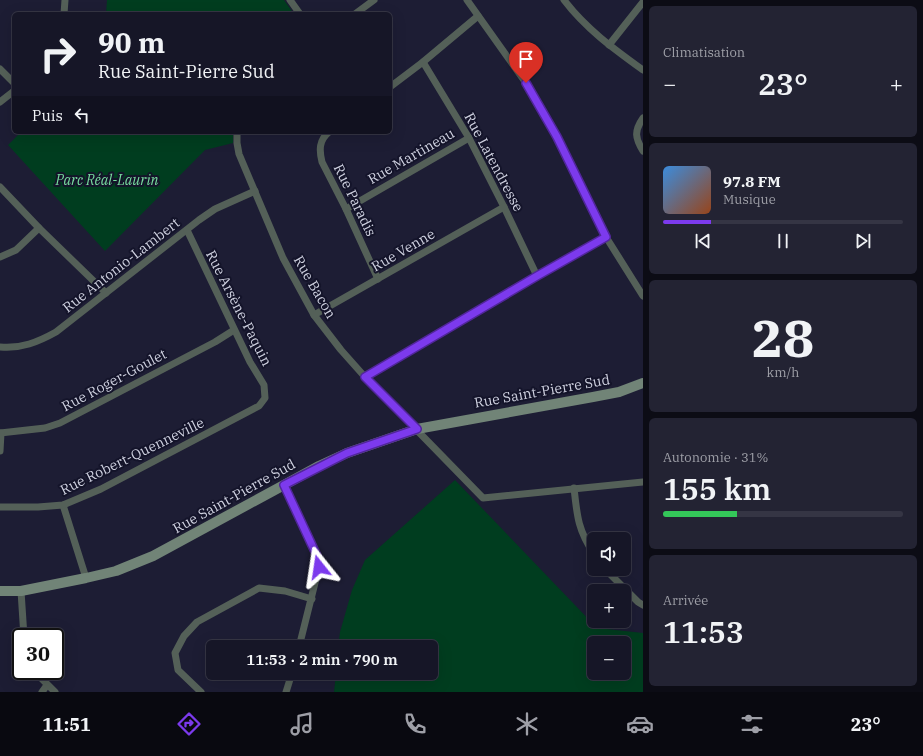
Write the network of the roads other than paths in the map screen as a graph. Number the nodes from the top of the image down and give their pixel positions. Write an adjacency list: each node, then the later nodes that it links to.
1 (65, 0): 7 (street)
2 (290, 0): 8 (street)
3 (374, 0): 9 (street)
4 (467, 0): 10 (street)
5 (564, 0): 11 (street)
6 (643, 2): 11 (street)
7 (64, 12)
8 (299, 12)
9 (358, 12)
10 (478, 16): 12 (street); 30 (street)
11 (609, 45): 14 (street)
12 (423, 62): 16 (street); 22 (street, Rue Latendresse)
13 (0, 69): 15 (street)
14 (643, 70)
15 (12, 81)
16 (392, 85)
17 (12, 93): 18 (street)
18 (0, 102)
19 (643, 118): 23 (street)
20 (237, 134): 25 (street, Rue Bacon)
21 (326, 134): 27 (street, Rue Paradis)
22 (469, 138): 26 (street, Rue Latendresse); 27 (street, Rue Martineau)
23 (643, 151)
24 (0, 187): 28 (street)
25 (255, 191): 29 (street, Rue Antonio-Lambert); 36 (street, Rue Bacon)
26 (504, 207): 32 (street, Rue Latendresse); 33 (street, Rue Venne)
27 (346, 209): 33 (street, Rue Paradis)
28 (39, 228): 31 (street); 34 (street)
29 (187, 230): 34 (street, Rue Antonio-Lambert); 37 (street, Rue Arsène-Paquin)
30 (606, 237): 32 (street); 35 (street)
31 (0, 257)
32 (537, 276): 39 (street)
33 (378, 279): 36 (street, Rue Venne)
34 (106, 293): 38 (street, Rue Antonio-Lambert)
35 (643, 296)
36 (314, 315): 39 (street, Rue Bacon)
37 (234, 330): 41 (street, Rue Arsène-Paquin); 43 (street, Rue Roger-Goulet)
38 (0, 347)
39 (365, 377): 42 (street, Rue Bacon)
40 (643, 384): 42 (street, Rue Saint-Pierre Sud)
41 (265, 398): 48 (street, Rue Robert-Quenneville)
42 (417, 429): 46 (street, Rue Saint-Pierre Sud); 47 (street, Rue Bacon)
43 (1, 433): 44 (street)
44 (0, 450)
45 (643, 482): 47 (street)
46 (284, 485): 52 (street, Rue Saint-Pierre Sud); 55 (street)
47 (574, 488): 50 (street)
48 (63, 505): 49 (street, Rue Robert-Quenneville); 52 (street)
49 (0, 507)
50 (587, 542)
51 (612, 576): 56 (street)
52 (86, 578): 53 (street, Rue Saint-Pierre Sud)
53 (21, 590): 54 (street, Rue Saint-Pierre Sud); 57 (street)
54 (0, 591)
55 (312, 599): 58 (street); 64 (street)
56 (643, 605)
57 (23, 628)
58 (301, 640)
59 (43, 680): 61 (street)
60 (290, 680): 65 (street)
61 (47, 684): 62 (street); 63 (street)
62 (42, 692)
63 (55, 692)
64 (201, 692)
65 (286, 692)

